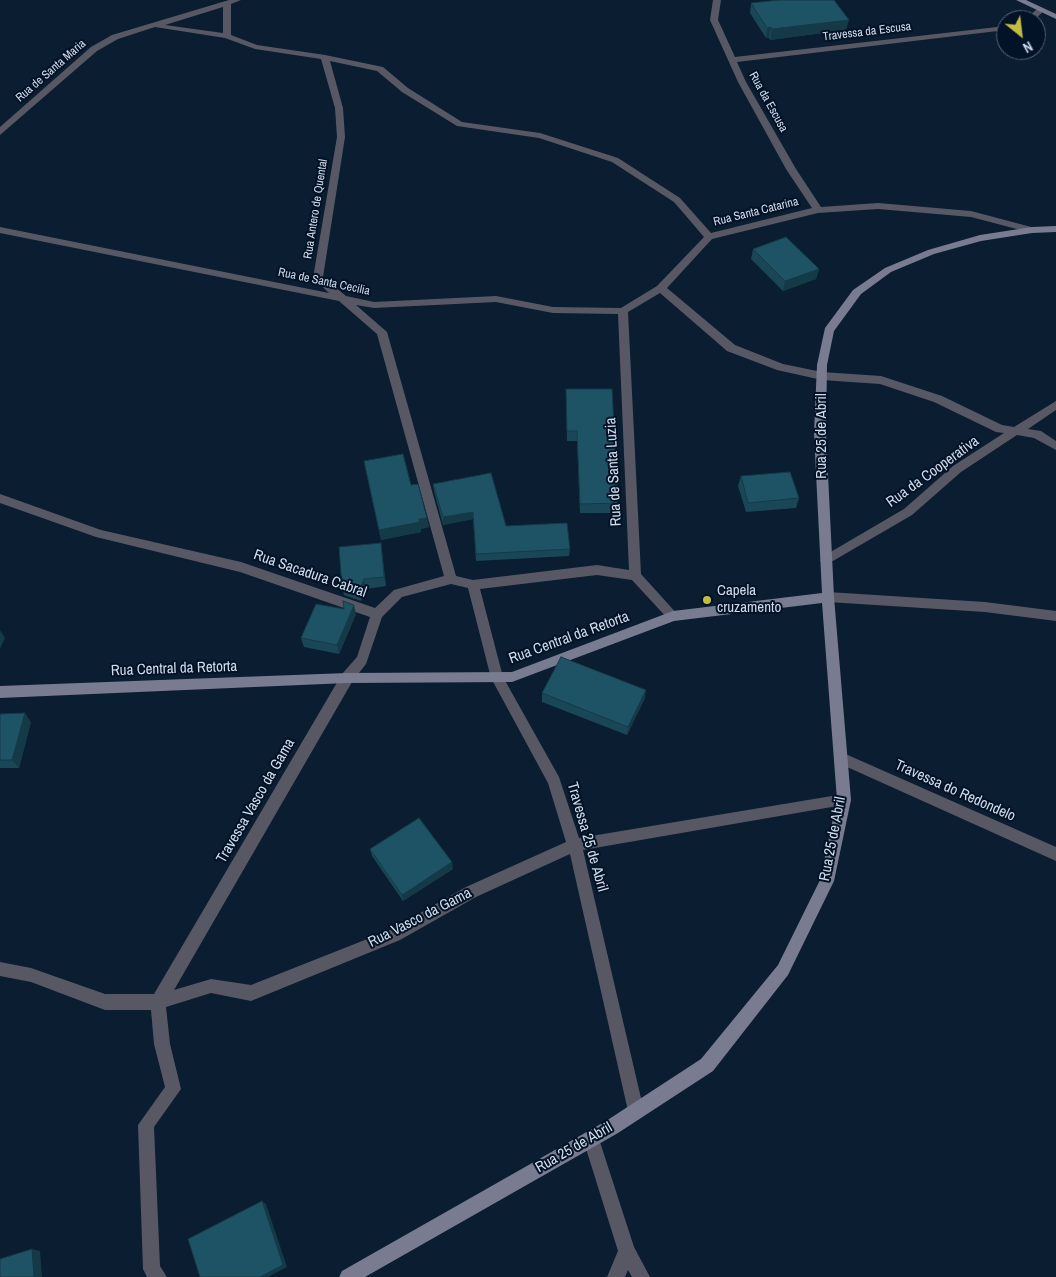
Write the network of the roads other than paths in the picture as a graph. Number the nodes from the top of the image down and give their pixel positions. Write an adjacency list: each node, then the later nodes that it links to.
1 (237, 0): 4 (street, Rua de Santa Maria)
2 (717, 0): 10 (street, Rua da Escusa)
3 (1020, 0): 5 (street)
4 (227, 4): 6 (street, Rua de Santa Maria); 8 (street)
5 (1038, 10)
6 (153, 25): 8 (street); 11 (street, Rua de Santa Maria)
7 (996, 29): 10 (street, Travessa da Escusa)
8 (227, 36): 9 (street)
9 (326, 57): 16 (street, Rua Santa Catarina); 18 (street, Rua Antero de Quental)
10 (732, 60): 12 (street, Rua da Escusa)
11 (0, 132)
12 (818, 210): 15 (street, Rua Santa Catarina); 16 (street, Rua Santa Catarina)
13 (1056, 229): 15 (street, Rua 25 de Abril)
14 (0, 230): 18 (street, Rua de Santa Cecilia)
15 (1032, 230): 20 (street, Rua 25 de Abril)
16 (709, 237): 17 (street)
17 (661, 288): 19 (street); 20 (street)
18 (342, 297): 19 (street, Rua de Santa Cecilia); 27 (street, Rua Antero de Quental)
19 (623, 311): 26 (street, Rua de Santa Luzia)
20 (822, 376): 22 (street); 25 (street, Rua 25 de Abril)
21 (1056, 405): 22 (street, Rua da Cooperativa)
22 (1017, 432): 23 (street); 25 (street, Rua da Cooperativa)
23 (1056, 446)
24 (0, 498): 30 (street, Rua Sacadura Cabral)
25 (826, 560): 29 (street, Rua 25 de Abril)
26 (635, 576): 28 (street); 31 (street)
27 (451, 579): 28 (street); 30 (street, Rua Sacadura Cabral)
28 (473, 585): 34 (street, Travessa 25 de Abril)
29 (828, 597): 31 (street, Rua Central da Retorta); 32 (street, Rua Central da Retorta); 36 (street, Rua 25 de Abril)
30 (377, 614): 33 (street, Travessa Vasco da Gama)
31 (673, 616): 34 (street, Rua Central da Retorta)
32 (1056, 616)
33 (347, 678): 34 (street, Rua Central da Retorta); 35 (street, Rua Central da Retorta); 41 (street, Travessa Vasco da Gama)
34 (497, 678): 38 (street, Travessa 25 de Abril)
35 (0, 692)
36 (841, 758): 37 (street, Rua 25 de Abril); 39 (street, Travessa do Redondelo)
37 (844, 800): 38 (street, Rua Vasco da Gama); 42 (street, Rua 25 de Abril)
38 (574, 845): 41 (street, Rua Vasco da Gama); 42 (street, Travessa 25 de Abril)
39 (1056, 854)
40 (0, 969): 41 (street, Rua Vasco da Gama)
41 (158, 1002): 45 (street)
42 (636, 1112): 43 (street, Rua 25 de Abril)
43 (591, 1139): 44 (street); 46 (street, Rua 25 de Abril)
44 (627, 1251): 47 (street); 48 (street)
45 (158, 1277)
46 (348, 1277)
47 (616, 1277)
48 (640, 1277)

